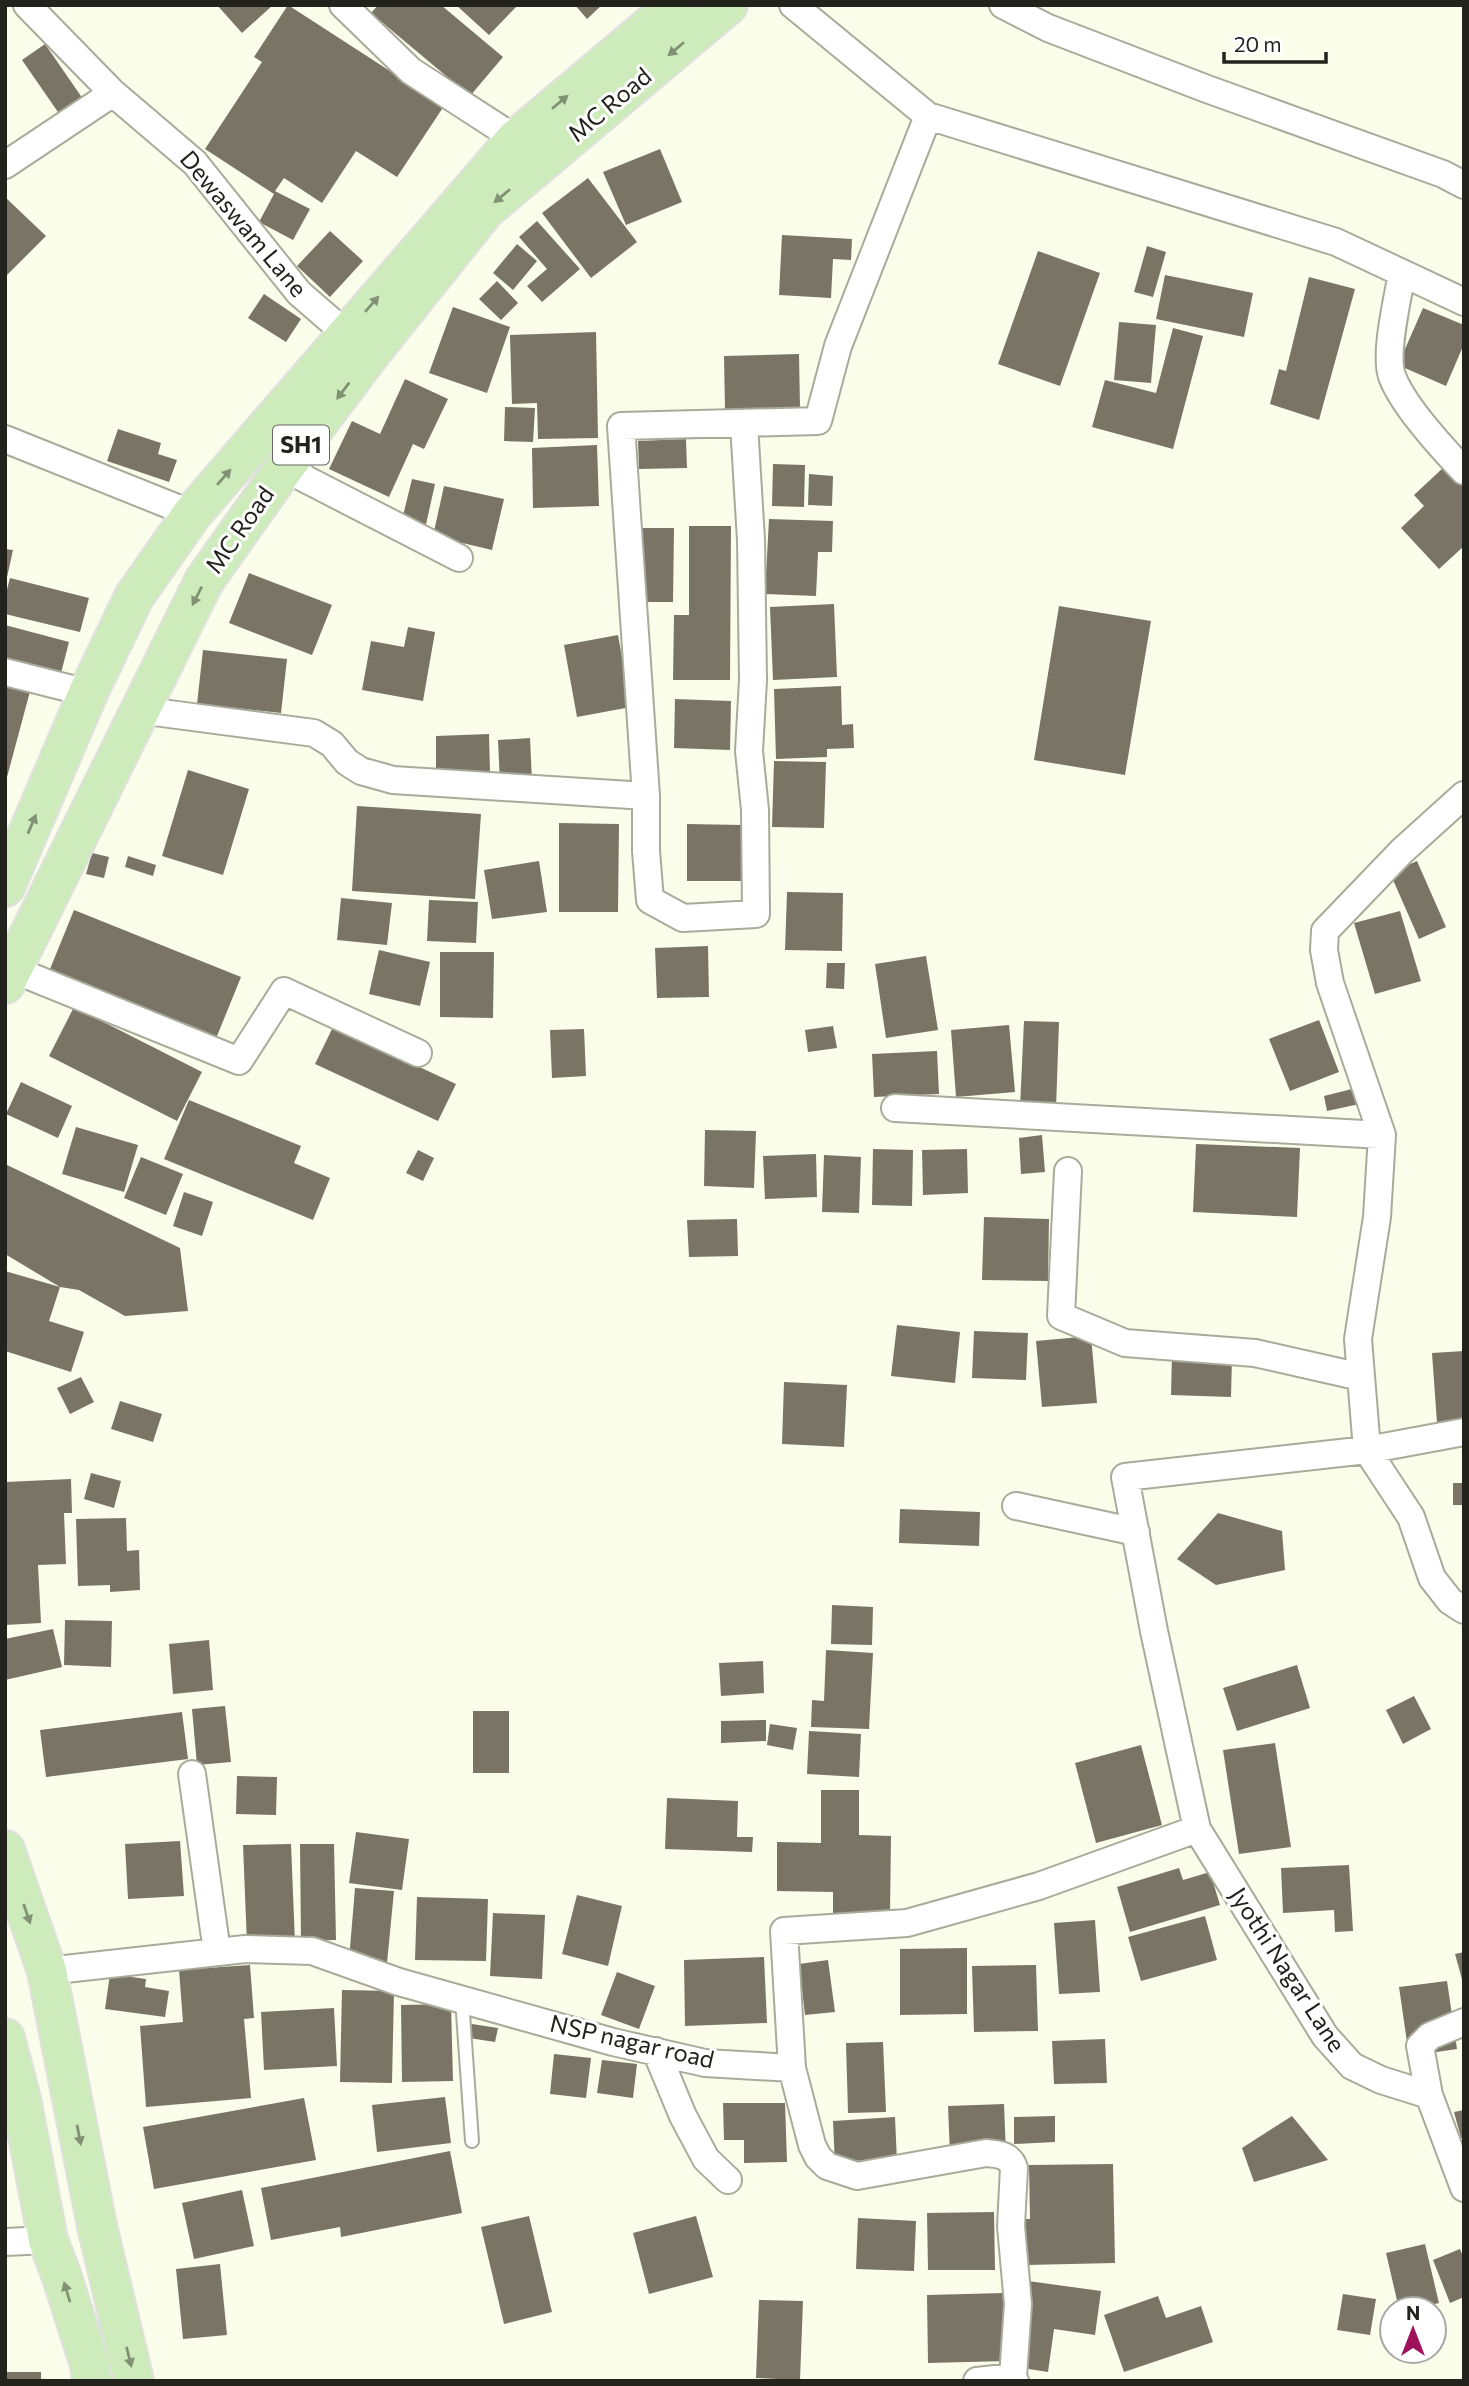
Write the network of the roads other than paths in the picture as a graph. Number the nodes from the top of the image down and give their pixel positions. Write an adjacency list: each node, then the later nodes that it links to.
1 (27, 5): 7 (street, Dewaswam Lane)
2 (343, 5): 9 (street)
3 (675, 5): 9 (main road, MC Road / SH1, one-way to 3)
4 (728, 5): 14 (main road, MC Road / SH1, one-way to 14)
5 (793, 5): 8 (street)
6 (1003, 5): 11 (street)
7 (113, 93): 10 (street); 14 (street, Dewaswam Lane)
8 (929, 116): 12 (street); 15 (street)
9 (516, 139): 14 (main road, MC Road / SH1, one-way to 9)
10 (5, 165)
11 (1464, 185)
12 (1402, 273): 13 (street); 18 (street)
13 (1464, 302)
14 (358, 344): 17 (main road, MC Road / SH1, one-way to 17); 19 (main road, MC Road / SH1, one-way to 14)
15 (744, 424): 25 (street); 25 (street)
16 (5, 439): 19 (street)
17 (285, 468): 20 (street); 23 (main road, MC Road / SH1, one-way to 23)
18 (1464, 471)
19 (191, 514): 22 (main road, MC Road / SH1)
20 (459, 558)
21 (5, 672): 22 (street)
22 (88, 693): 26 (main road, MC Road / SH1, one-way to 22)
23 (139, 710): 25 (street); 27 (main road, MC Road / SH1)
24 (1464, 795): 30 (street)
25 (646, 796)
26 (5, 887)
27 (9, 977): 28 (street)
28 (418, 1053)
29 (895, 1108): 30 (street)
30 (1382, 1135): 32 (street)
31 (1068, 1171): 32 (street)
32 (1361, 1377): 34 (street)
33 (1464, 1433): 34 (street)
34 (1367, 1450): 36 (street); 37 (street)
35 (1016, 1506): 36 (street)
36 (1136, 1532): 39 (street)
37 (1464, 1610)
38 (191, 1774): 41 (street)
39 (1197, 1829): 47 (street); 48 (street, Jyothi Nagar Lane)
40 (5, 1850): 42 (main road, one-way to 42)
41 (217, 1952): 42 (street, NSP nagar road); 43 (street, NSP nagar road)
42 (47, 1971): 57 (main road, one-way to 57)
43 (462, 1999): 46 (street, NSP nagar road); 50 (lane)
44 (1464, 2022): 48 (street)
45 (5, 2038): 49 (main road)
46 (656, 2051): 47 (street, NSP nagar road); 51 (street)
47 (792, 2068): 55 (street)
48 (1429, 2095): 52 (street)
49 (13, 2100): 53 (main road)
50 (472, 2141)
51 (728, 2180)
52 (1464, 2188)
53 (48, 2240): 54 (street); 56 (main road, one-way to 53)
54 (5, 2242)
55 (1014, 2379): 58 (street)
56 (92, 2381)
57 (134, 2381)
58 (977, 2381)

